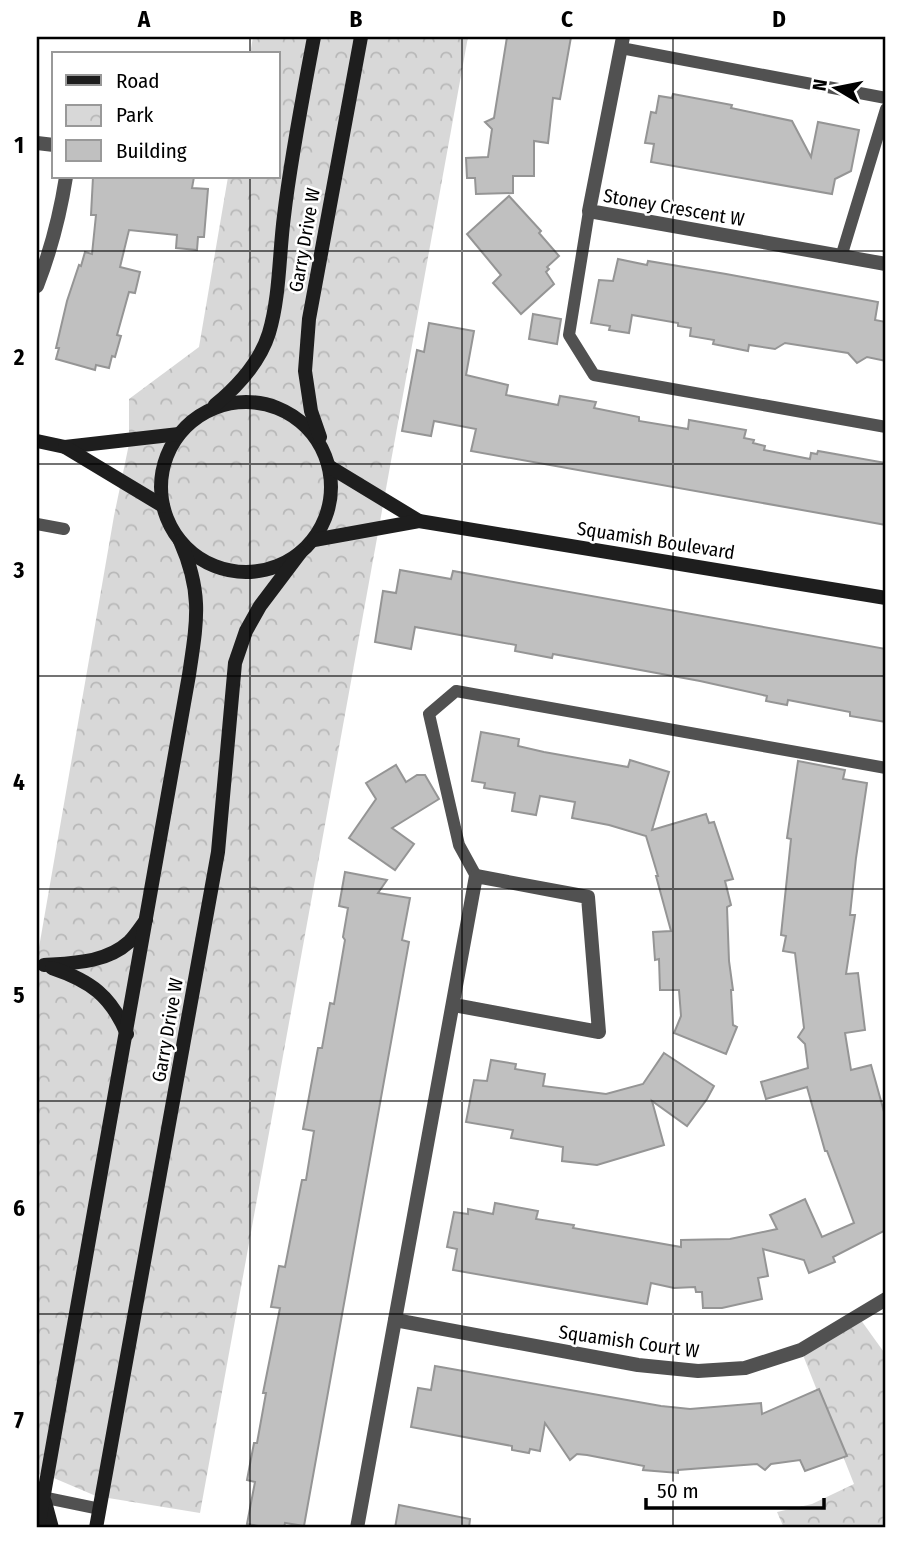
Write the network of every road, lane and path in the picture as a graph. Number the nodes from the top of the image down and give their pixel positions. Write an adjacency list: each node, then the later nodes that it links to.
1 (309, 37): 11 (main road, Garry Drive W)
2 (361, 37): 16 (main road, Garry Drive W)
3 (622, 42): 4 (lane); 7 (street, Stoney Crescent W)
4 (886, 98)
5 (886, 109): 8 (lane)
6 (66, 178): 10 (street)
7 (589, 211): 8 (street, Stoney Crescent W); 12 (lane)
8 (841, 257): 9 (street, Stoney Crescent W)
9 (886, 264)
10 (37, 283)
11 (209, 410): 13 (main road); 16 (main road)
12 (886, 427)
13 (179, 434): 15 (main road); 18 (main road)
14 (37, 442): 15 (main road)
15 (65, 447): 18 (main road)
16 (323, 449): 17 (main road)
17 (330, 467): 19 (main road, Squamish Boulevard); 22 (main road)
18 (163, 506): 23 (main road)
19 (419, 521): 22 (main road, Squamish Boulevard); 25 (main road, Squamish Boulevard)
20 (37, 524): 21 (lane)
21 (64, 529)
22 (314, 540): 24 (main road)
23 (180, 541): 24 (main road); 28 (main road, Garry Drive W)
24 (300, 553): 35 (main road, Garry Drive W)
25 (886, 598)
26 (886, 768): 27 (lane)
27 (476, 876): 30 (street); 30 (street)
28 (147, 919): 29 (main road); 31 (main road, Garry Drive W)
29 (40, 965): 31 (main road)
30 (454, 1005): 33 (street)
31 (127, 1034): 34 (main road, Garry Drive W)
32 (886, 1299): 33 (street, Squamish Court W)
33 (395, 1320): 39 (street)
34 (40, 1497): 35 (lane); 36 (main road, Garry Drive W); 37 (main road)
35 (100, 1509): 38 (main road, Garry Drive W)
36 (38, 1528)
37 (52, 1528)
38 (96, 1528)
39 (357, 1528)

